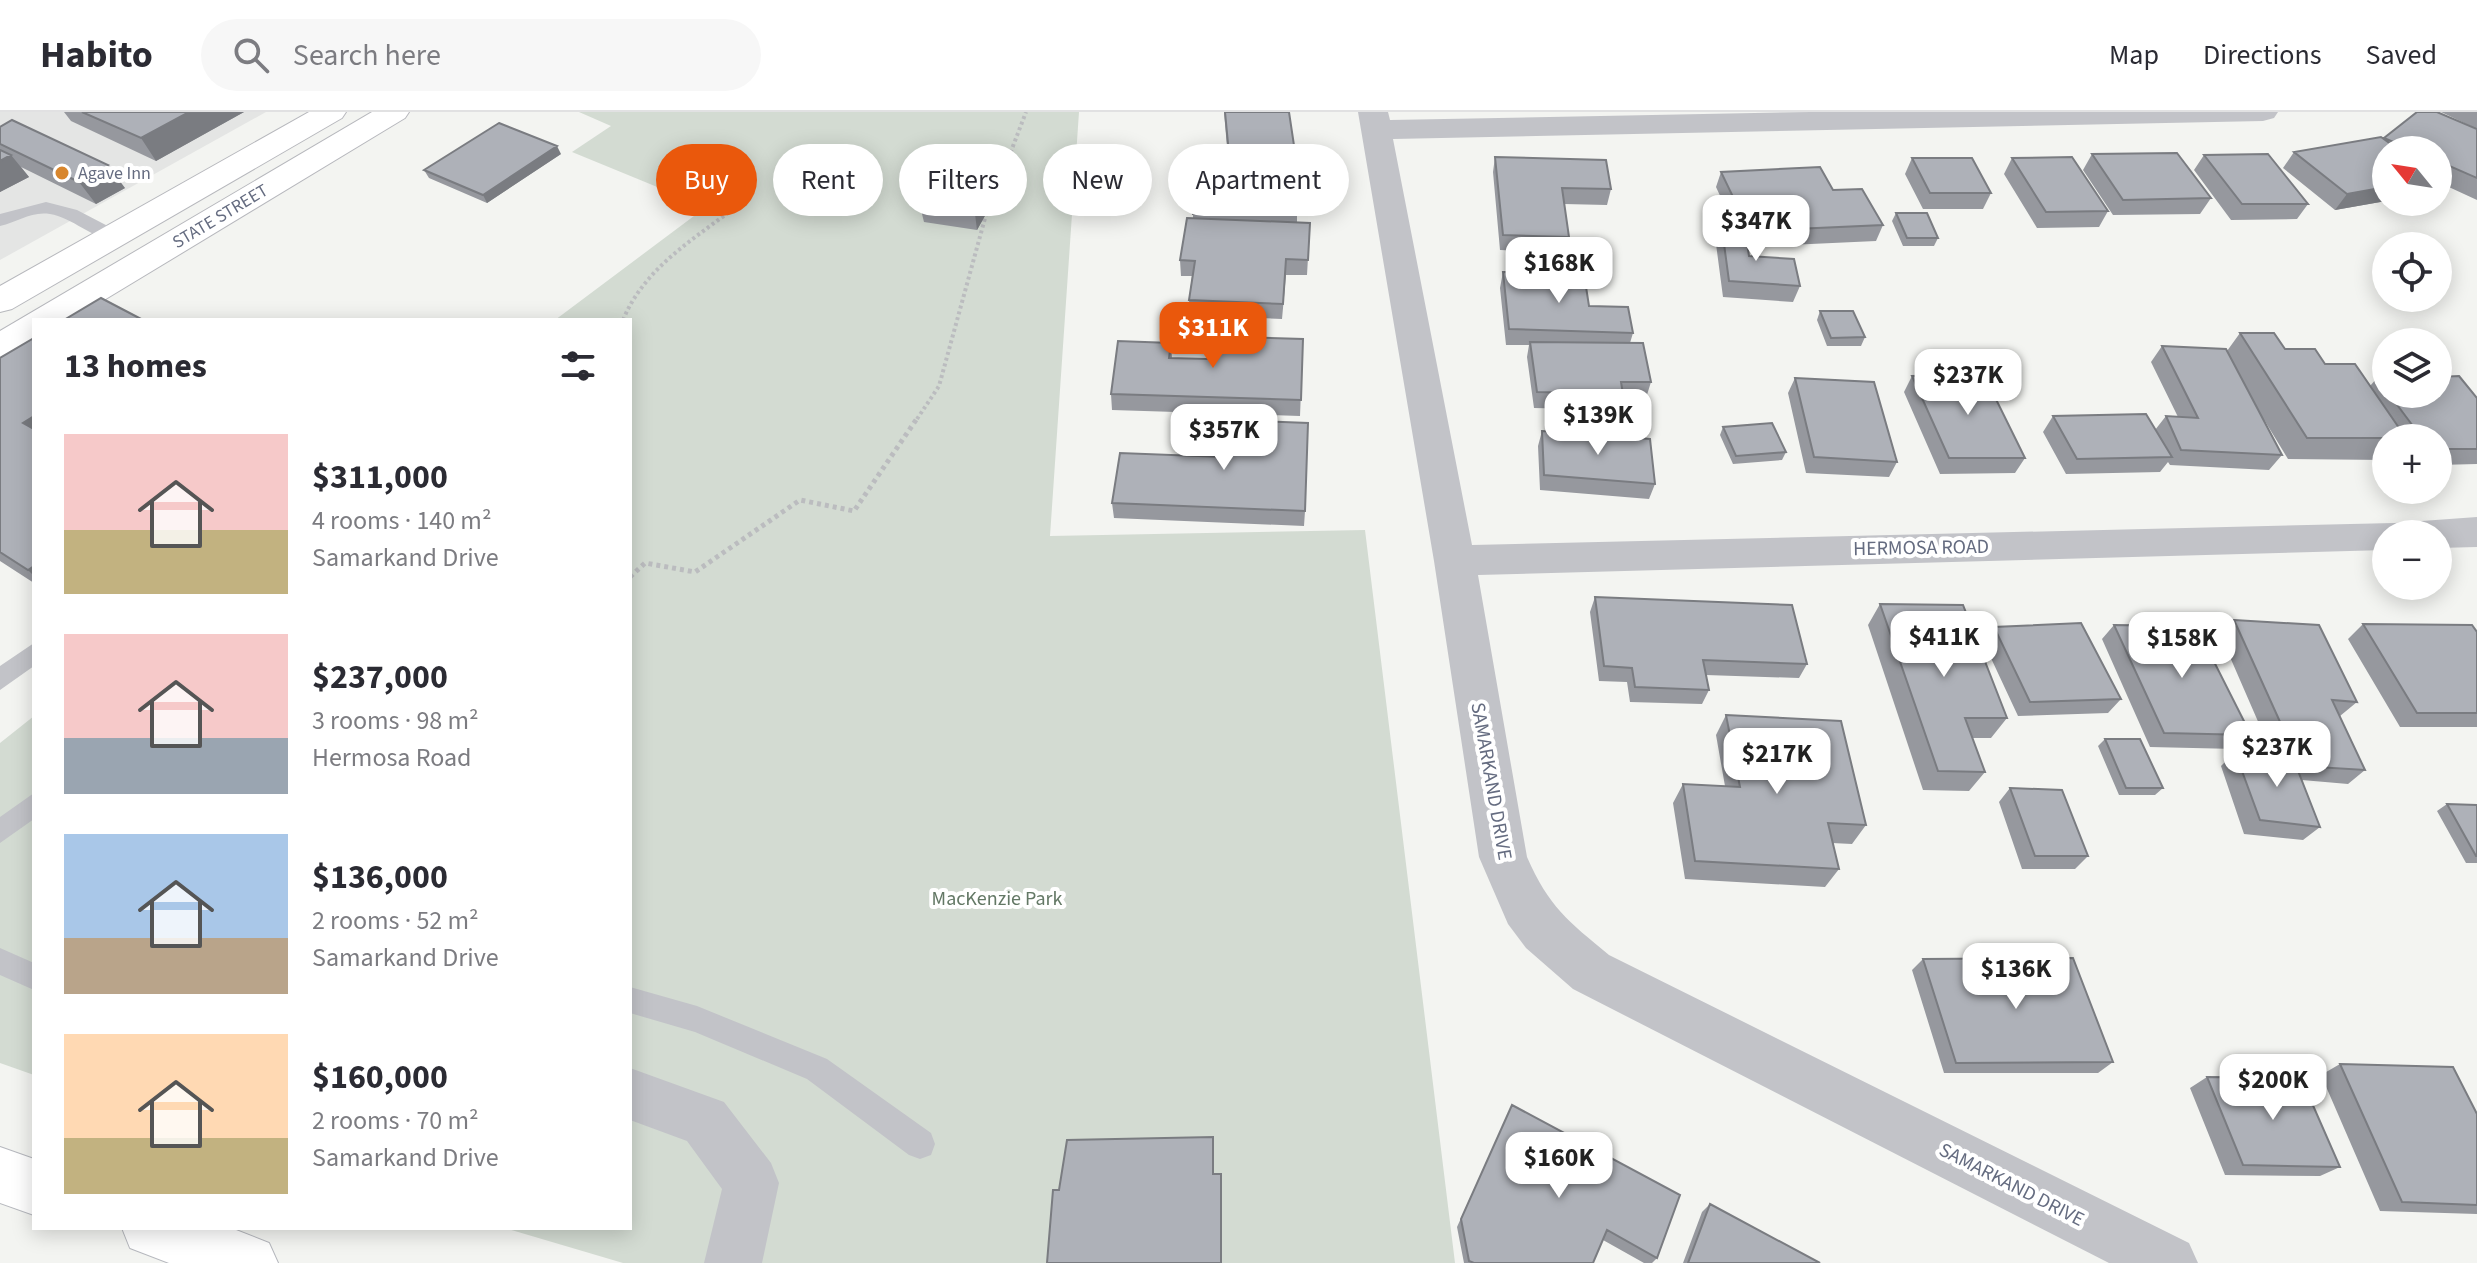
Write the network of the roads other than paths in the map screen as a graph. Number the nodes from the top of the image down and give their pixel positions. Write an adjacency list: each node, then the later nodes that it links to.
1 (331, 112): 6 (main road, STATE STREET)
2 (394, 112): 8 (main road, STATE STREET)
3 (2263, 112): 4 (street)
4 (1374, 121): 14 (street, SAMARKAND DRIVE)
5 (0, 221): 6 (lane)
6 (116, 235): 7 (main road, STATE STREET)
7 (0, 301)
8 (48, 318)
9 (32, 328): 10 (main road)
10 (0, 347)
11 (2477, 532): 12 (street)
12 (2452, 533)
13 (2372, 535): 14 (street, HERMOSA ROAD)
14 (1455, 561): 29 (street, SAMARKAND DRIVE)
15 (32, 654): 16 (lane)
16 (0, 680)
17 (32, 806): 18 (lane)
18 (0, 832)
19 (0, 961): 20 (lane)
20 (32, 976)
21 (632, 1001): 23 (lane)
22 (632, 1095): 28 (street)
23 (920, 1144)
24 (0, 1175): 25 (main road)
25 (32, 1186)
26 (156, 1230): 27 (main road)
27 (249, 1263)
28 (733, 1263)
29 (2169, 1263)

